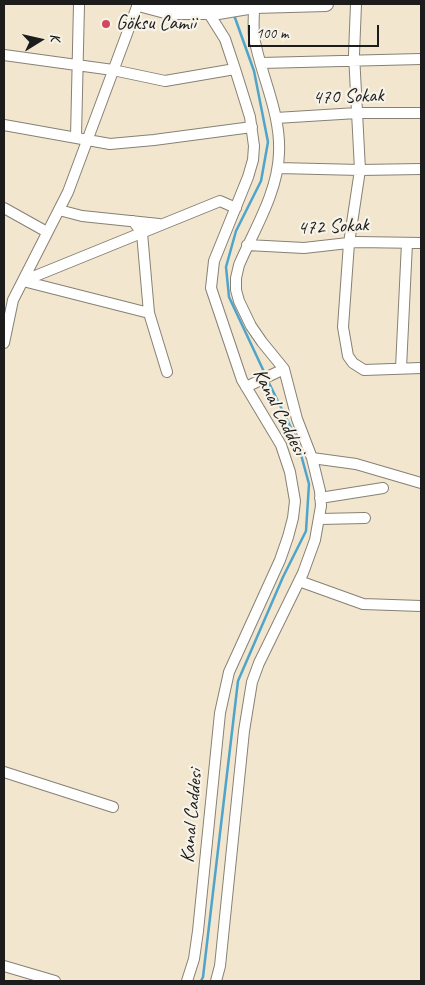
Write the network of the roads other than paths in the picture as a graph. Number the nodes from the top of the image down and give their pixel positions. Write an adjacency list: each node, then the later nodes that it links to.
1 (79, 4): 11 (street)
2 (139, 4): 6 (main road); 13 (street)
3 (326, 4): 5 (main road)
4 (356, 4): 8 (street)
5 (251, 6): 6 (main road); 10 (street)
6 (211, 9): 12 (street, Kanal Caddesi)
7 (4, 55): 11 (street)
8 (354, 59): 9 (street); 10 (street); 14 (street)
9 (421, 59)
10 (261, 62): 16 (street)
11 (77, 66): 13 (street); 19 (street)
12 (235, 69): 13 (street); 18 (street, Kanal Caddesi)
13 (113, 70): 20 (street)
14 (357, 113): 15 (street, 470 Sokak); 16 (street, 470 Sokak); 23 (street)
15 (421, 113)
16 (276, 118): 21 (street)
17 (4, 125): 19 (street)
18 (252, 127): 20 (street); 25 (street, Kanal Caddesi)
19 (76, 137): 20 (street)
20 (88, 139): 26 (street)
21 (278, 168): 23 (street); 34 (street)
22 (421, 169): 23 (street)
23 (360, 170): 31 (street)
24 (4, 208): 29 (street)
25 (236, 208): 28 (street); 42 (street, Kanal Caddesi)
26 (59, 210): 27 (street); 29 (street)
27 (133, 222): 28 (street); 30 (street)
28 (161, 225): 30 (street)
29 (47, 232): 35 (street)
30 (142, 233): 35 (street); 36 (street)
31 (349, 243): 32 (street, 472 Sokak); 34 (street, 472 Sokak); 38 (street)
32 (407, 243): 33 (street, 472 Sokak); 38 (street)
33 (421, 243)
34 (248, 245): 40 (street)
35 (23, 280): 36 (street); 37 (street)
36 (149, 313): 41 (street)
37 (4, 343)
38 (401, 368): 39 (street)
39 (421, 368)
40 (279, 371): 42 (street); 43 (street)
41 (167, 372)
42 (251, 385): 55 (street, Kanal Caddesi)
43 (312, 458): 44 (street); 46 (street)
44 (421, 483)
45 (383, 488): 46 (street)
46 (320, 498): 48 (street)
47 (365, 518): 48 (street)
48 (320, 519): 49 (street)
49 (299, 581): 50 (street); 56 (street)
50 (421, 606)
51 (4, 772): 52 (street)
52 (113, 807)
53 (4, 966): 54 (street)
54 (56, 981)
55 (188, 981)
56 (216, 981)

